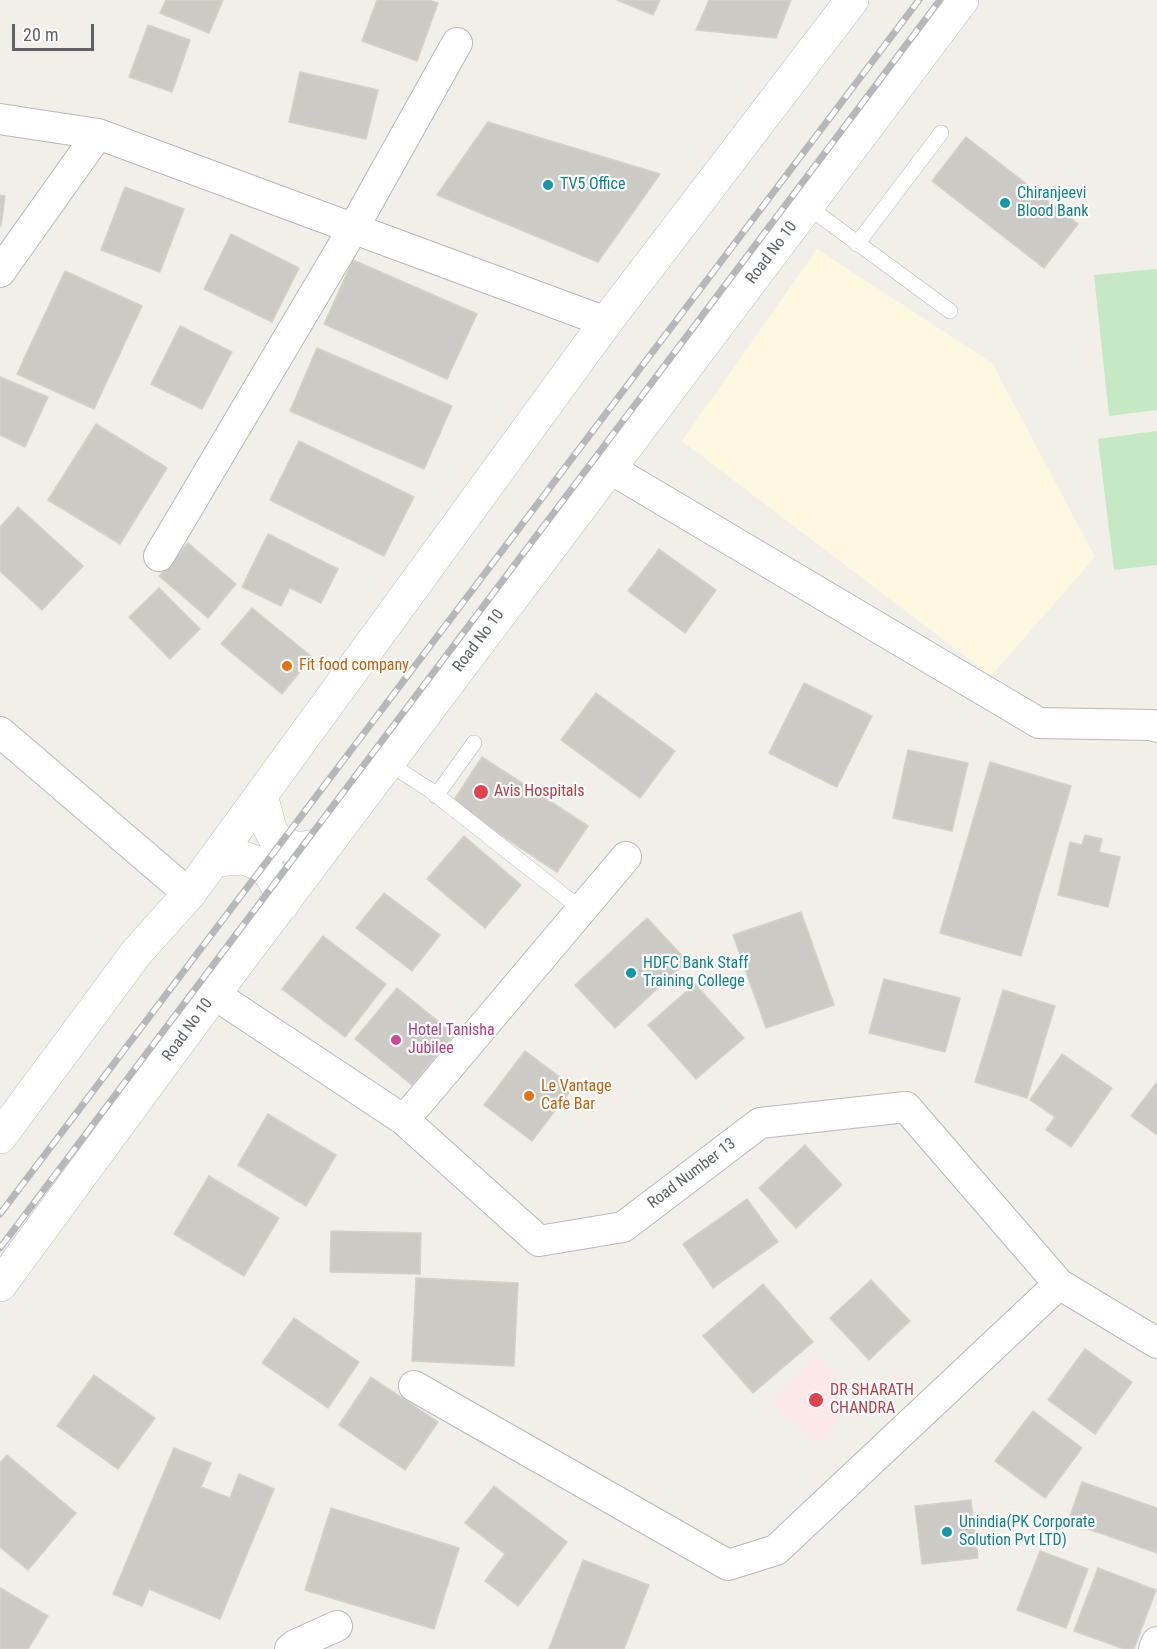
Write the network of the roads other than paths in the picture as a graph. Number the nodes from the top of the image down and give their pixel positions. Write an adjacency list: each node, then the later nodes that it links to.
1 (852, 0): 12 (main road)
2 (962, 0): 7 (main road, Road No 10)
3 (457, 43): 8 (street)
4 (0, 119): 6 (street)
5 (941, 133): 9 (lane)
6 (98, 134): 8 (street); 10 (street)
7 (807, 206): 9 (lane); 13 (main road, Road No 10)
8 (353, 229): 12 (street); 14 (street)
9 (857, 244): 11 (lane)
10 (0, 272)
11 (950, 311)
12 (606, 322): 19 (main road)
13 (609, 468): 15 (street); 18 (main road, Road No 10)
14 (159, 556)
15 (1157, 727)
16 (0, 732): 24 (street)
17 (474, 743): 20 (lane)
18 (388, 763): 20 (lane); 21 (main road, Road No 10)
19 (261, 795): 21 (main road); 23 (main road)
20 (436, 796): 26 (lane)
21 (328, 843): 25 (main road, Road No 10)
22 (626, 857): 26 (street)
23 (214, 860): 24 (main road); 25 (main road)
24 (189, 894): 29 (main road)
25 (282, 905): 27 (main road, Road No 10)
26 (581, 909): 28 (street)
27 (214, 994): 28 (street, Road Number 13); 31 (main road, Road No 10)
28 (404, 1120): 30 (street, Road Number 13)
29 (0, 1137)
30 (1059, 1284): 32 (street, Road Number 13); 33 (street)
31 (0, 1285)
32 (1157, 1343)
33 (414, 1386)
34 (337, 1626): 36 (street)
35 (1157, 1642): 37 (street)
36 (290, 1649)
37 (1154, 1649)

